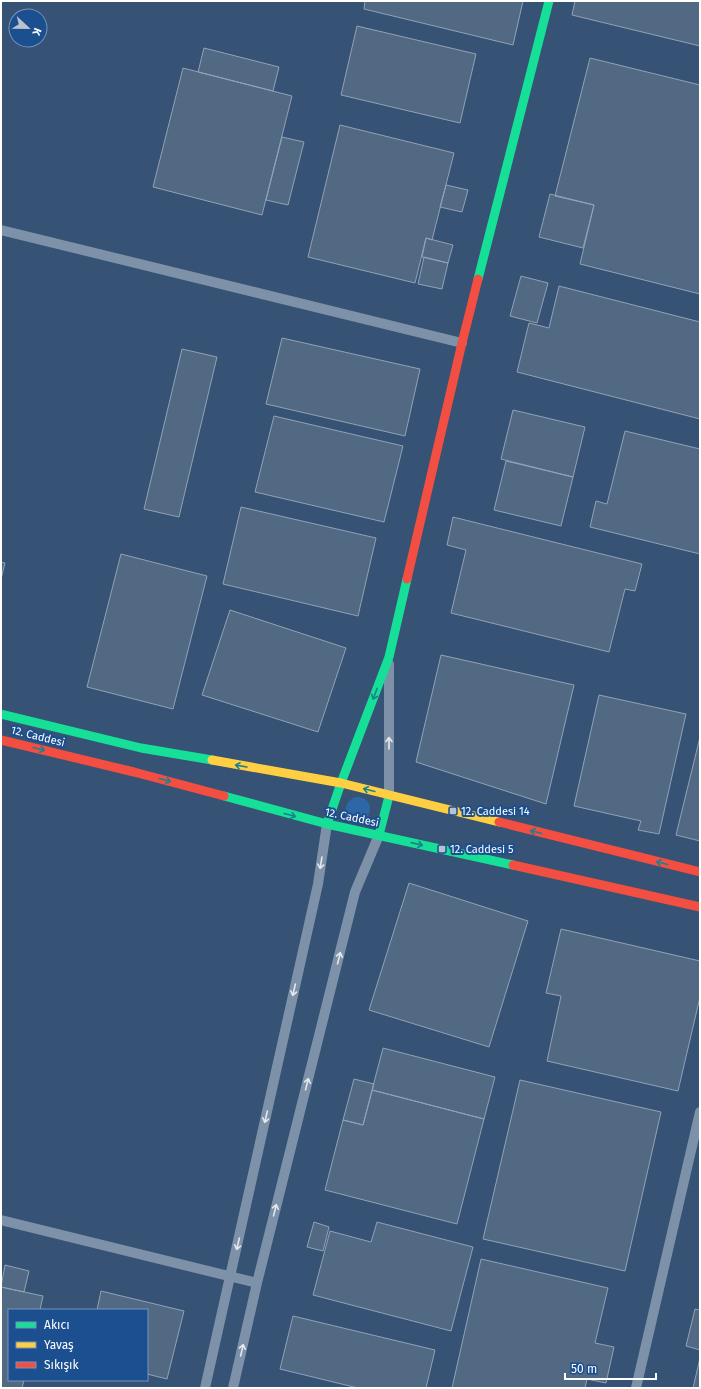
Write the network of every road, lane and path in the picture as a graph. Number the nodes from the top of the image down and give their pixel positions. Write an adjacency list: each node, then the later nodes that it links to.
1 (549, 1): 3 (street)
2 (1, 230): 3 (street)
3 (462, 343): 4 (street)
4 (388, 657): 7 (street, one-way to 7); 8 (street, one-way to 4)
5 (1, 714): 7 (street, 12. Caddesi, one-way to 5)
6 (1, 740): 9 (street, 12. Caddesi, one-way to 9)
7 (341, 784): 8 (street, 12. Caddesi, one-way to 7); 9 (street)
8 (389, 796): 10 (street); 11 (street, 12. Caddesi, one-way to 8)
9 (327, 824): 10 (street, 12. Caddesi); 15 (street, one-way to 15)
10 (379, 835): 12 (street, 12. Caddesi, one-way to 12); 16 (street, one-way to 10)
11 (700, 872)
12 (700, 907)
13 (700, 1112): 19 (street)
14 (1, 1220): 15 (street)
15 (230, 1276): 16 (street); 17 (street)
16 (257, 1283): 18 (street, one-way to 16)
17 (205, 1388)
18 (233, 1388)
19 (636, 1388)

